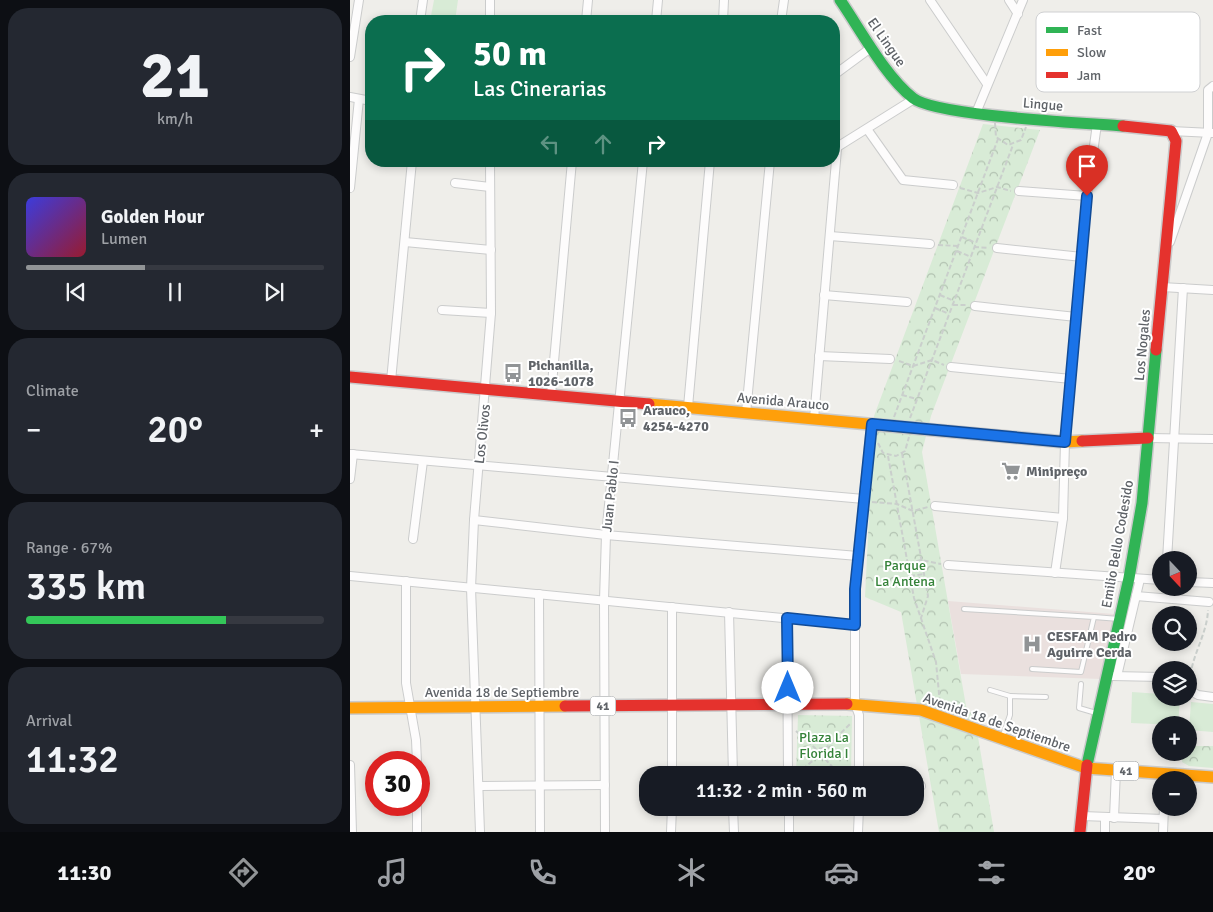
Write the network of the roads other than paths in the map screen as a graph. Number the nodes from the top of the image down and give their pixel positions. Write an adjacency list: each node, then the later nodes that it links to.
1 (359, 0): 20 (street)
2 (423, 0): 13 (street)
3 (490, 0): 14 (street)
4 (588, 0): 15 (street)
5 (658, 0): 16 (street)
6 (724, 0): 17 (street)
7 (784, 0): 18 (street)
8 (840, 0): 19 (street, El Lingue)
9 (930, 0): 22 (street)
10 (1009, 0): 12 (street)
11 (1024, 0): 12 (street)
12 (1018, 14): 22 (street)
13 (421, 15)
14 (490, 15)
15 (587, 15)
16 (657, 15)
17 (723, 15)
18 (783, 15)
19 (872, 47): 21 (street); 26 (street, El Lingue)
20 (350, 57)
21 (840, 71)
22 (987, 84): 28 (street)
23 (1213, 86): 32 (street, Los Nogales)
24 (350, 97): 25 (street)
25 (359, 99): 27 (street); 44 (street)
26 (914, 99): 28 (street, Lingue); 30 (street)
27 (365, 100)
28 (976, 113): 29 (street, Lingue)
29 (1097, 124): 31 (street, Lingue); 46 (street)
30 (867, 129): 33 (street); 42 (street)
31 (1173, 133): 32 (street, Lingue); 52 (street, Los Nogales)
32 (1211, 133): 52 (street, Los Nogales)
33 (840, 146)
34 (412, 167): 48 (street)
35 (490, 167): 43 (street, Los Olivos)
36 (571, 167): 70 (street)
37 (642, 167): 71 (street, Juan Pablo I)
38 (709, 167): 72 (street)
39 (769, 167): 73 (street)
40 (834, 167): 47 (street)
41 (456, 183): 43 (street)
42 (953, 185)
43 (490, 187): 51 (street, Los Olivos)
44 (350, 188)
45 (1019, 191): 46 (street)
46 (1087, 196): 53 (street)
47 (830, 236): 49 (street); 57 (street)
48 (406, 242): 51 (street); 68 (street)
49 (930, 244)
50 (996, 248): 53 (street)
51 (491, 250): 61 (street, Los Olivos)
52 (1165, 256): 54 (street, Los Nogales)
53 (1082, 257): 62 (street)
54 (1162, 287): 55 (street); 77 (street, Los Nogales)
55 (1183, 288): 56 (street); 76 (street)
56 (1213, 290)
57 (824, 295): 58 (street); 63 (street)
58 (907, 302)
59 (975, 306): 62 (street)
60 (442, 310): 61 (street)
61 (492, 313): 69 (street, Los Olivos)
62 (1076, 317): 67 (street)
63 (819, 356): 64 (street); 74 (street)
64 (890, 359)
65 (951, 367): 67 (street)
66 (350, 377): 68 (street, Avenida Arauco)
67 (1071, 379): 79 (street)
68 (392, 381): 69 (street, Avenida Arauco)
69 (486, 389): 70 (street, Avenida Arauco); 82 (street, Los Olivos)
70 (551, 395): 71 (street, Avenida Arauco)
71 (619, 401): 72 (street, Avenida Arauco); 83 (street, Juan Pablo I)
72 (688, 408): 73 (street, Avenida Arauco)
73 (746, 413): 74 (street, Avenida Arauco)
74 (814, 419): 75 (street, Avenida Arauco)
75 (872, 424): 79 (street, Avenida Arauco); 85 (street)
76 (1174, 436): 77 (street, Avenida Arauco); 78 (street, Avenida Arauco); 91 (street)
77 (1148, 438): 79 (street, Avenida Arauco); 96 (street, Emilio Bello Codesido)
78 (1213, 439)
79 (1065, 442): 87 (street)
80 (352, 454): 81 (street); 84 (street)
81 (423, 461): 82 (street); 90 (street)
82 (479, 464): 83 (street); 88 (street, Los Olivos)
83 (613, 478): 85 (street); 89 (street, Juan Pablo I)
84 (350, 479)
85 (864, 500): 92 (street)
86 (935, 506): 87 (street)
87 (1063, 518): 94 (street)
88 (474, 520): 89 (street); 101 (street, Los Olivos)
89 (606, 535): 92 (street); 104 (street, Juan Pablo I)
90 (414, 539)
91 (1168, 551)
92 (858, 556): 112 (street)
93 (948, 566): 94 (street)
94 (1055, 573): 96 (street)
95 (350, 576): 98 (street)
96 (1135, 578): 97 (street); 103 (street); 111 (street, Emilio Bello Codesido)
97 (1152, 579)
98 (406, 581): 101 (street); 129 (street)
99 (1198, 582): 100 (street)
100 (1213, 583)
101 (471, 588): 102 (street); 126 (street, Los Olivos)
102 (539, 594): 104 (street); 127 (street)
103 (1136, 596): 105 (street); 114 (street)
104 (604, 600): 106 (street); 124 (street, Juan Pablo I)
105 (1209, 602)
106 (672, 607): 108 (street); 125 (street)
107 (964, 609): 109 (lane)
108 (729, 612): 110 (street); 122 (street)
109 (1094, 617): 111 (lane); 113 (lane)
110 (787, 618): 112 (street); 123 (street)
111 (1119, 620): 114 (street, Emilio Bello Codesido)
112 (855, 625): 130 (street)
113 (1032, 669)
114 (1111, 676): 115 (street); 131 (street, Emilio Bello Codesido)
115 (1152, 677)
116 (1081, 684): 131 (lane)
117 (990, 690): 119 (lane)
118 (1197, 694): 121 (street)
119 (1010, 696): 120 (lane); 132 (lane)
120 (1046, 697)
121 (1213, 697)
122 (731, 705): 123 (street, Avenida 18 de Septiembre / 41); 125 (street, Avenida 18 de Septiembre / 41); 136 (street)
123 (788, 705): 130 (street, Avenida 18 de Septiembre / 41); 137 (street)
124 (604, 706): 125 (street, Avenida 18 de Septiembre / 41); 127 (street, Avenida 18 de Septiembre / 41); 145 (street, Juan Pablo I)
125 (672, 706): 135 (street)
126 (474, 707): 127 (street, Avenida 18 de Septiembre / 41); 129 (street, Avenida 18 de Septiembre / 41); 146 (street, Los Olivos)
127 (540, 707): 144 (street)
128 (350, 708): 129 (street, Avenida 18 de Septiembre / 41)
129 (410, 708): 133 (street)
130 (857, 710): 132 (street, Avenida 18 de Septiembre / 41); 138 (street)
131 (1098, 714): 139 (street, Emilio Bello Codesido)
132 (1002, 737): 139 (street, Avenida 18 de Septiembre / 41)
133 (416, 751)
134 (350, 765): 157 (street)
135 (672, 766)
136 (732, 766)
137 (788, 766)
138 (859, 766)
139 (1086, 768): 140 (street, Avenida 18 de Septiembre / 41); 152 (street, Emilio Bello Codesido)
140 (1116, 770): 141 (street, Avenida 18 de Septiembre / 41); 155 (street)
141 (1152, 775)
142 (1197, 777): 143 (street, Avenida 18 de Septiembre / 41)
143 (1213, 777)
144 (540, 785): 145 (street); 146 (street); 160 (street)
145 (605, 785): 161 (street, Juan Pablo I)
146 (480, 786): 159 (street, Los Olivos)
147 (417, 816): 158 (street)
148 (672, 816): 162 (street)
149 (733, 816): 163 (street)
150 (789, 816): 164 (street)
151 (859, 816): 165 (street)
152 (1082, 816): 154 (street); 166 (street, Emilio Bello Codesido)
153 (1163, 816): 156 (street)
154 (1105, 817): 155 (street); 167 (street)
155 (1114, 818): 156 (street)
156 (1163, 819): 168 (street)
157 (352, 832)
158 (417, 832)
159 (480, 832)
160 (540, 832)
161 (605, 832)
162 (672, 832)
163 (734, 832)
164 (789, 832)
165 (858, 832)
166 (1080, 832)
167 (1105, 832)
168 (1163, 832)

